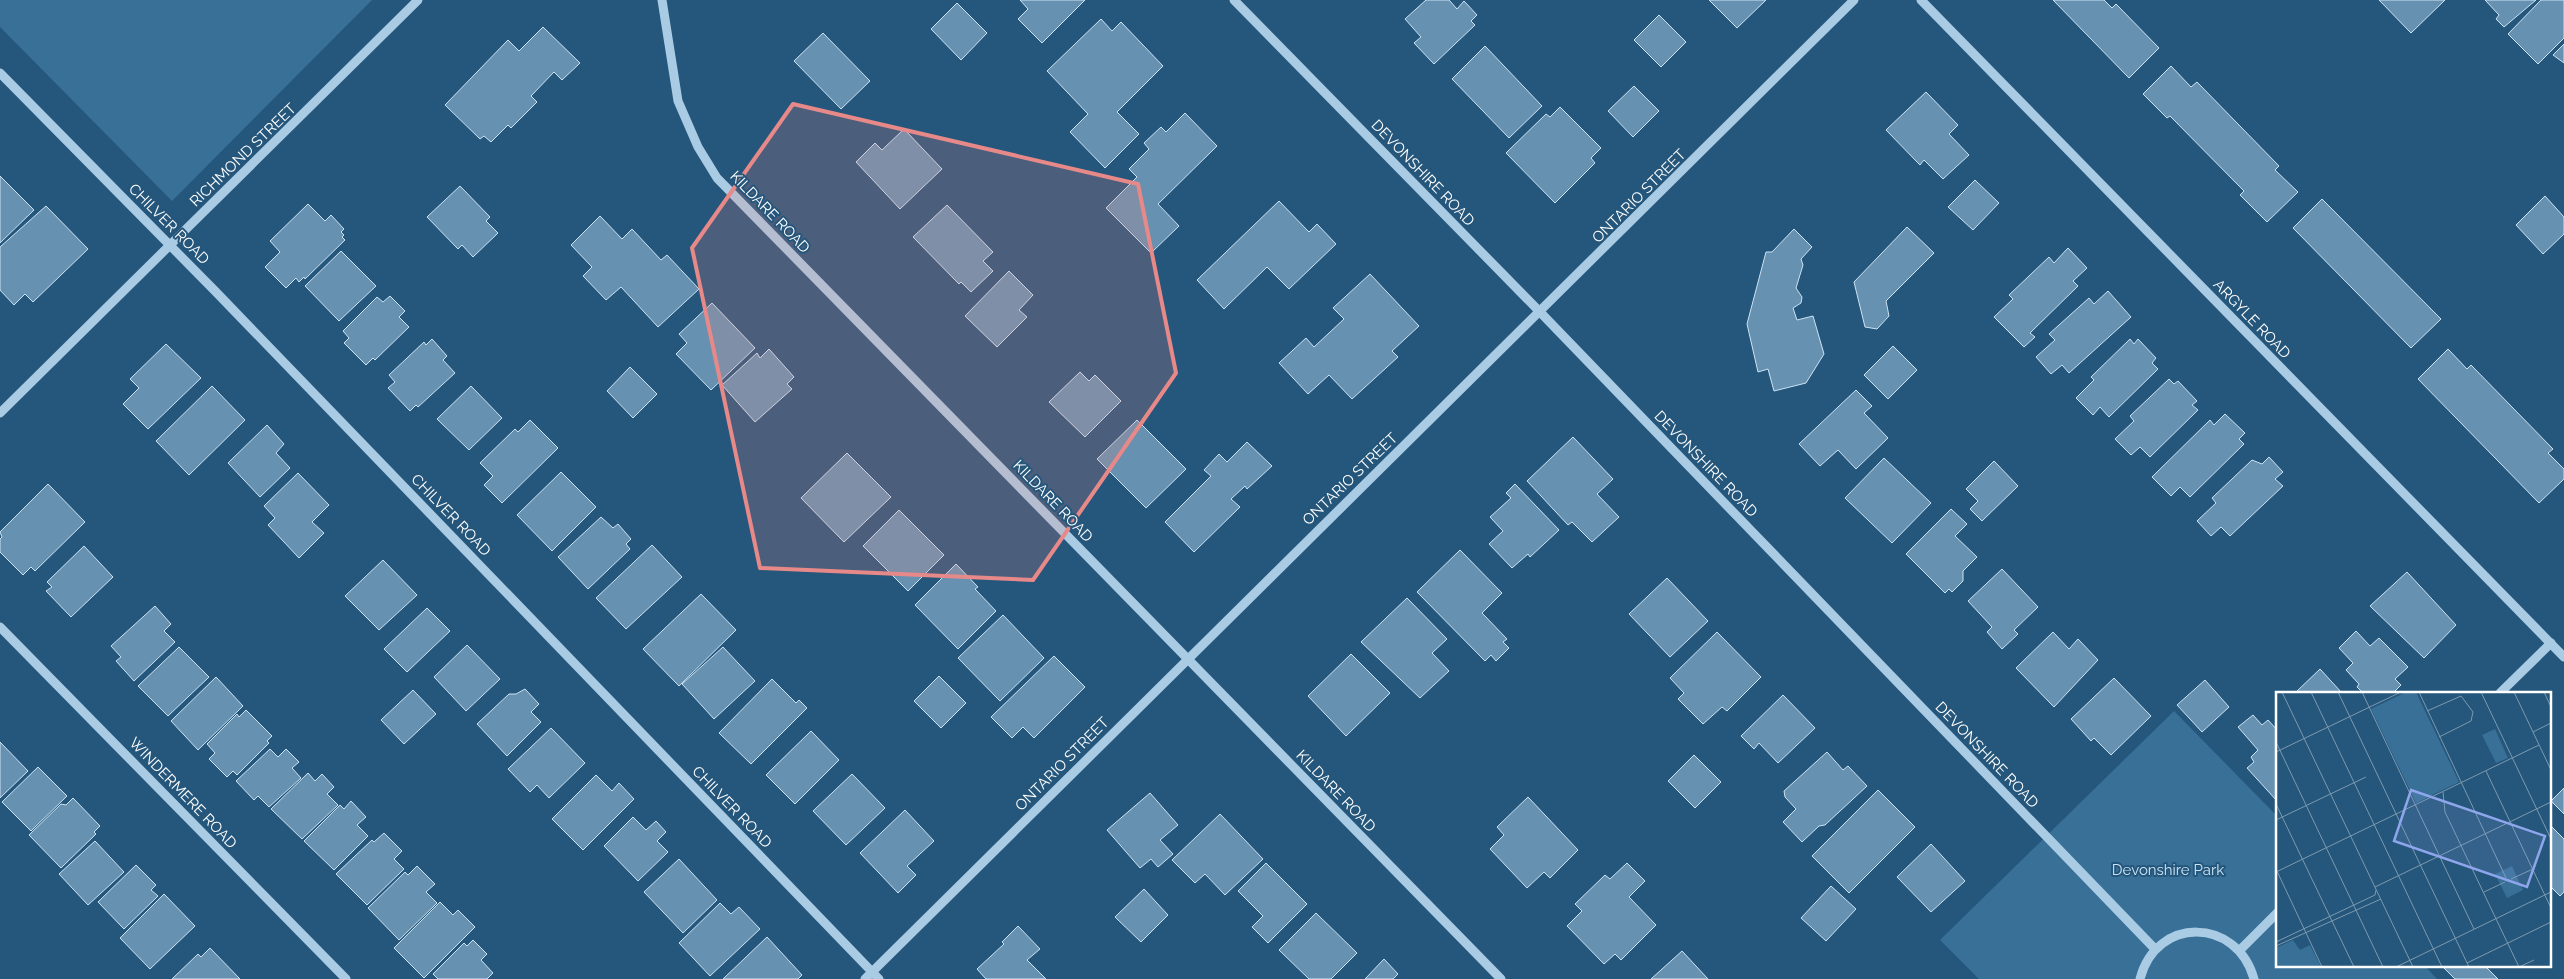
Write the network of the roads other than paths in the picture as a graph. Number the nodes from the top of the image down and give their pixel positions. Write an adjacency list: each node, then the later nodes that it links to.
1 (418, 0): 7 (street, RICHMOND STREET)
2 (662, 0): 13 (street, KILDARE ROAD)
3 (1234, 0): 8 (street, DEVONSHIRE ROAD)
4 (1854, 0): 8 (street, ONTARIO STREET)
5 (1920, 0): 11 (street, ARGYLE ROAD)
6 (0, 73): 7 (street, CHILVER ROAD)
7 (170, 244): 9 (street, RICHMOND STREET); 18 (street, CHILVER ROAD)
8 (1540, 312): 13 (street, ONTARIO STREET); 16 (street, DEVONSHIRE ROAD)
9 (0, 413)
10 (0, 627): 19 (street, WINDERMERE ROAD)
11 (2551, 643): 12 (street, ARGYLE ROAD); 14 (street)
12 (2564, 657)
13 (1189, 659): 18 (street, ONTARIO STREET); 20 (street, KILDARE ROAD)
14 (2501, 692)
15 (2276, 914): 17 (street)
16 (2155, 949): 17 (street); 21 (street)
17 (2240, 950): 22 (street)
18 (872, 977)
19 (346, 979)
20 (1501, 979)
21 (2140, 979)
22 (2254, 979)

